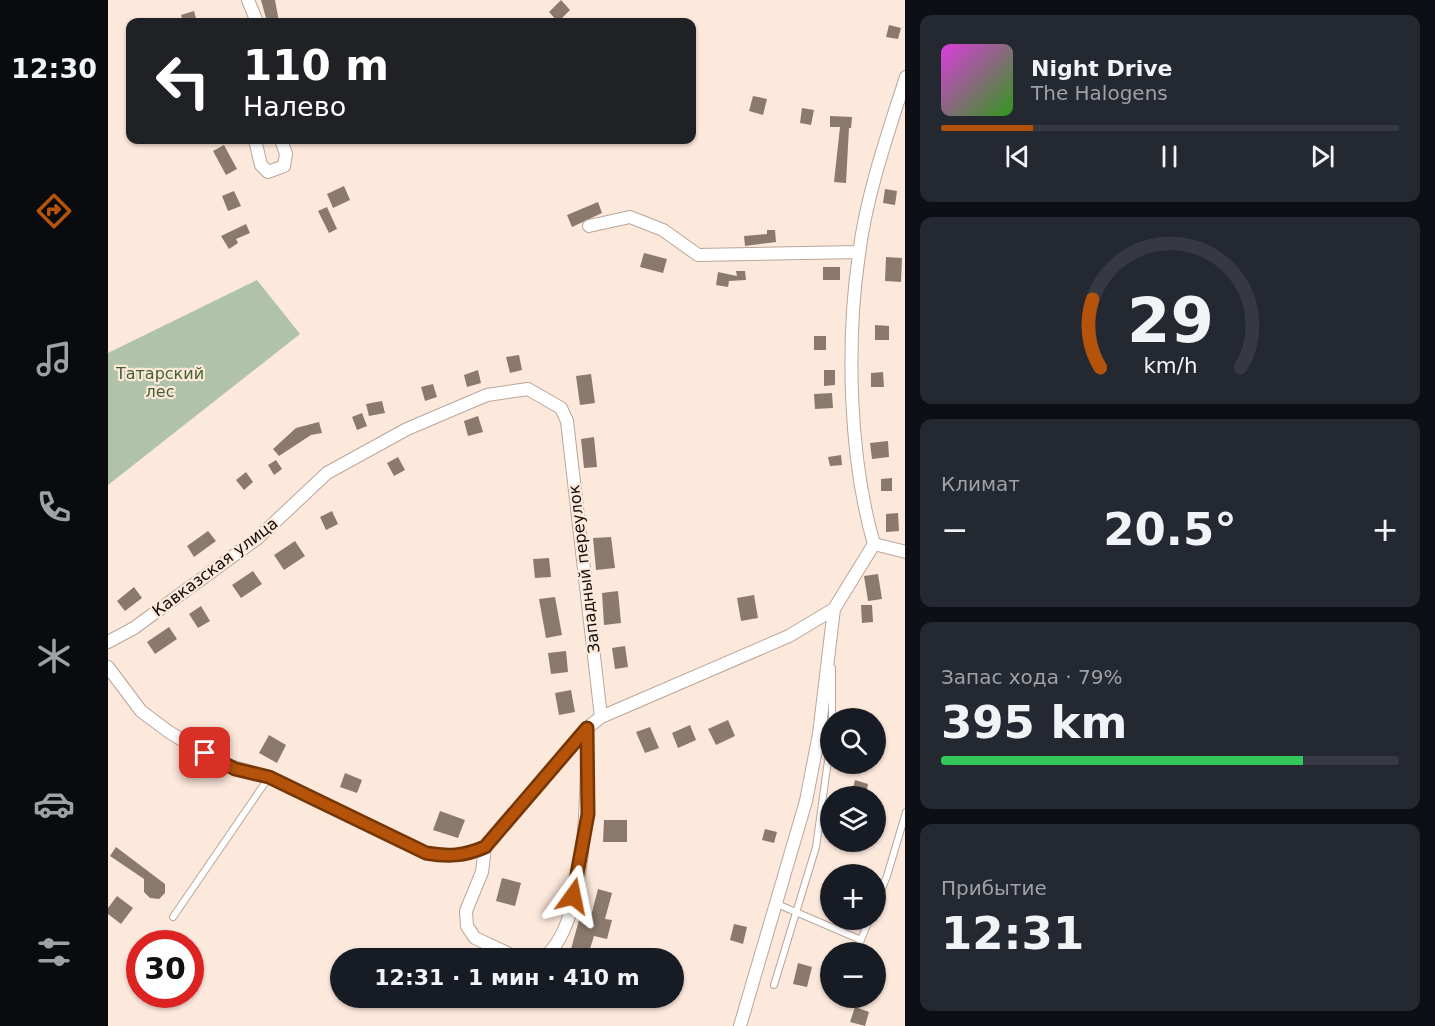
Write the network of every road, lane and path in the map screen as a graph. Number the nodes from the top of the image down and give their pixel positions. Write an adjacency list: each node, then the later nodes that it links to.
1 (248, 0): 2 (street)
2 (255, 18)
3 (905, 80): 7 (street)
4 (256, 144): 5 (street)
5 (282, 144)
6 (589, 226): 7 (street)
7 (859, 252): 9 (street)
8 (567, 421): 13 (street, Кавказская улица); 16 (street, Западный переулок)
9 (874, 544): 10 (street); 11 (street)
10 (905, 552)
11 (834, 609): 12 (street); 16 (street)
12 (830, 639): 15 (lane); 23 (street)
13 (108, 642)
14 (108, 667): 19 (street)
15 (832, 708)
16 (602, 717): 17 (street)
17 (587, 728): 21 (street); 29 (street)
18 (826, 774): 24 (lane)
19 (269, 777): 21 (street); 25 (lane)
20 (905, 815): 22 (lane)
21 (485, 847): 28 (street)
22 (886, 878)
23 (777, 904): 24 (lane); 31 (street)
24 (798, 913): 27 (lane); 30 (lane)
25 (172, 917)
26 (865, 930): 27 (lane)
27 (861, 940)
28 (496, 948)
29 (555, 948)
30 (774, 985)
31 (741, 1026)

